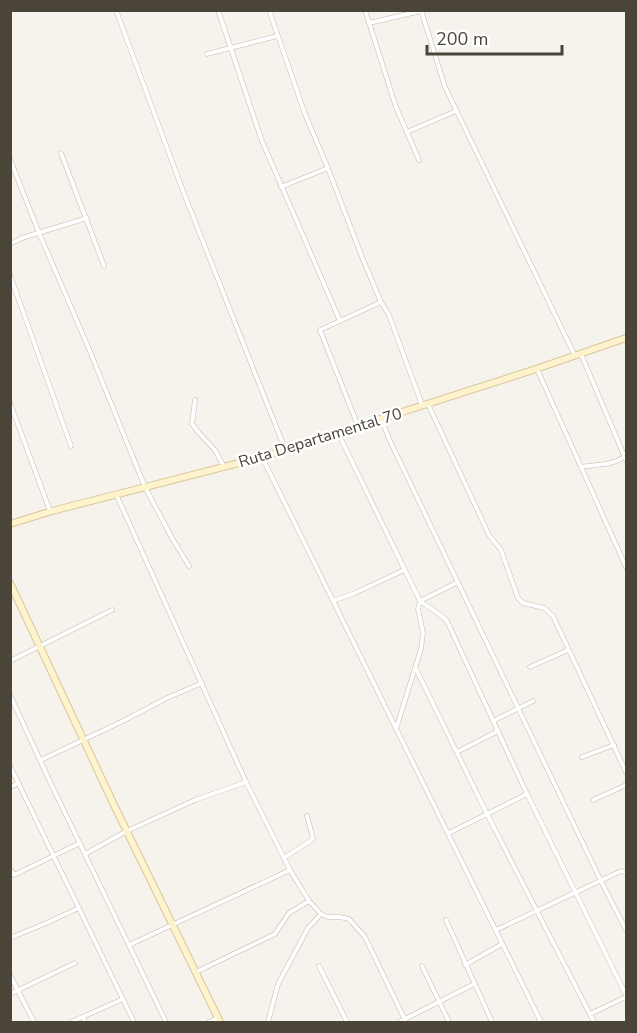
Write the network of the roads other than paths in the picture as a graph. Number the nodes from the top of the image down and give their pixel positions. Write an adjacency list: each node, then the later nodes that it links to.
1 (116, 10): 34 (street)
2 (218, 10): 8 (street)
3 (269, 10): 7 (street)
4 (365, 10): 6 (street)
5 (421, 11): 6 (street); 10 (street)
6 (369, 23): 11 (street)
7 (277, 36): 8 (street); 15 (street)
8 (229, 48): 9 (street); 16 (street)
9 (207, 54)
10 (456, 111): 11 (street); 25 (street)
11 (407, 132): 14 (street)
12 (61, 153): 17 (street)
13 (10, 159): 18 (street)
14 (419, 160)
15 (328, 168): 16 (street); 22 (street)
16 (281, 187): 23 (street)
17 (87, 218): 18 (street); 20 (street)
18 (39, 233): 19 (street); 39 (street)
19 (10, 244)
20 (104, 266)
21 (10, 275): 33 (street)
22 (381, 302): 23 (street); 29 (street)
23 (340, 321): 31 (street)
24 (627, 338): 25 (main road, Ruta Departamental 70)
25 (578, 354): 26 (main road, Ruta Departamental 70); 36 (street)
26 (536, 369): 29 (main road, Ruta Departamental 70); 38 (street)
27 (195, 400): 37 (street)
28 (10, 403): 41 (street)
29 (425, 405): 30 (main road, Ruta Departamental 70); 52 (street)
30 (381, 419): 31 (main road, Ruta Departamental 70); 46 (street)
31 (358, 426): 32 (main road, Ruta Departamental 70)
32 (338, 433): 34 (main road, Ruta Departamental 70); 45 (street)
33 (71, 446)
34 (285, 449): 35 (main road, Ruta Departamental 70)
35 (262, 457): 37 (main road, Ruta Departamental 70); 48 (street)
36 (626, 458): 38 (street)
37 (224, 467): 39 (main road, Ruta Departamental 70)
38 (581, 467): 44 (street)
39 (145, 487): 40 (main road, Ruta Departamental 70); 43 (street)
40 (116, 494): 41 (main road, Ruta Departamental 70); 56 (street)
41 (50, 511): 42 (main road, Ruta Departamental 70)
42 (10, 524)
43 (189, 566)
44 (627, 567)
45 (404, 570): 48 (street); 49 (street)
46 (458, 582): 49 (street); 59 (street)
47 (10, 583): 51 (main road)
48 (333, 601): 61 (street)
49 (420, 601): 55 (street); 60 (street)
50 (112, 610): 51 (street)
51 (40, 647): 53 (street); 63 (main road)
52 (568, 650): 54 (street); 64 (street)
53 (10, 661)
54 (530, 667)
55 (416, 669): 61 (street); 65 (street)
56 (202, 683): 63 (street); 70 (street)
57 (10, 695): 67 (street)
58 (533, 700): 59 (street)
59 (518, 708): 60 (street); 88 (street)
60 (493, 721): 62 (street)
61 (396, 729): 79 (street)
62 (498, 731): 65 (street); 74 (street)
63 (84, 740): 67 (street); 78 (main road)
64 (614, 745): 66 (street); 69 (street)
65 (457, 752): 76 (street)
66 (582, 757)
67 (40, 760): 80 (street)
68 (10, 766): 71 (street)
69 (627, 772)
70 (246, 782): 78 (street); 83 (street)
71 (19, 783): 73 (street); 81 (street)
72 (627, 785): 75 (street)
73 (10, 787)
74 (527, 794): 76 (street); 89 (street)
75 (593, 800)
76 (487, 814): 79 (street); 92 (street)
77 (307, 816): 83 (street)
78 (127, 831): 82 (street); 95 (main road)
79 (449, 833): 96 (street)
80 (80, 843): 81 (street); 82 (street)
81 (53, 854): 87 (street); 91 (street)
82 (85, 854): 100 (street)
83 (284, 858): 85 (street)
84 (10, 869): 87 (street)
85 (290, 870): 90 (street); 95 (street)
86 (627, 873): 88 (street)
87 (12, 876)
88 (601, 881): 89 (street); 97 (street)
89 (576, 892): 92 (street); 110 (street)
90 (309, 901): 93 (street); 105 (street)
91 (79, 908): 98 (street); 111 (street)
92 (537, 910): 96 (street); 113 (street)
93 (321, 914): 116 (street); 123 (street)
94 (446, 920): 102 (street)
95 (172, 924): 100 (street); 105 (main road)
96 (496, 930): 99 (street)
97 (627, 930)
98 (10, 938)
99 (502, 944): 102 (street); 128 (street)
100 (129, 945): 121 (street)
101 (75, 963): 108 (street)
102 (465, 965): 107 (street)
103 (320, 966): 124 (street)
104 (422, 966): 112 (street)
105 (196, 972): 115 (main road)
106 (10, 975): 108 (street)
107 (474, 984): 112 (street); 127 (street)
108 (18, 990): 109 (street); 117 (street)
109 (10, 994)
110 (627, 996): 113 (street)
111 (123, 999): 114 (street); 120 (street)
112 (439, 1002): 116 (street); 126 (street)
113 (590, 1014): 129 (street)
114 (82, 1017): 118 (street); 119 (street)
115 (219, 1020): 122 (street)
116 (405, 1021): 125 (street)
117 (34, 1023)
118 (71, 1023)
119 (85, 1023)
120 (135, 1023)
121 (166, 1023)
122 (209, 1023)
123 (268, 1023)
124 (347, 1023)
125 (399, 1023)
126 (449, 1023)
127 (492, 1023)
128 (541, 1023)
129 (594, 1023)

